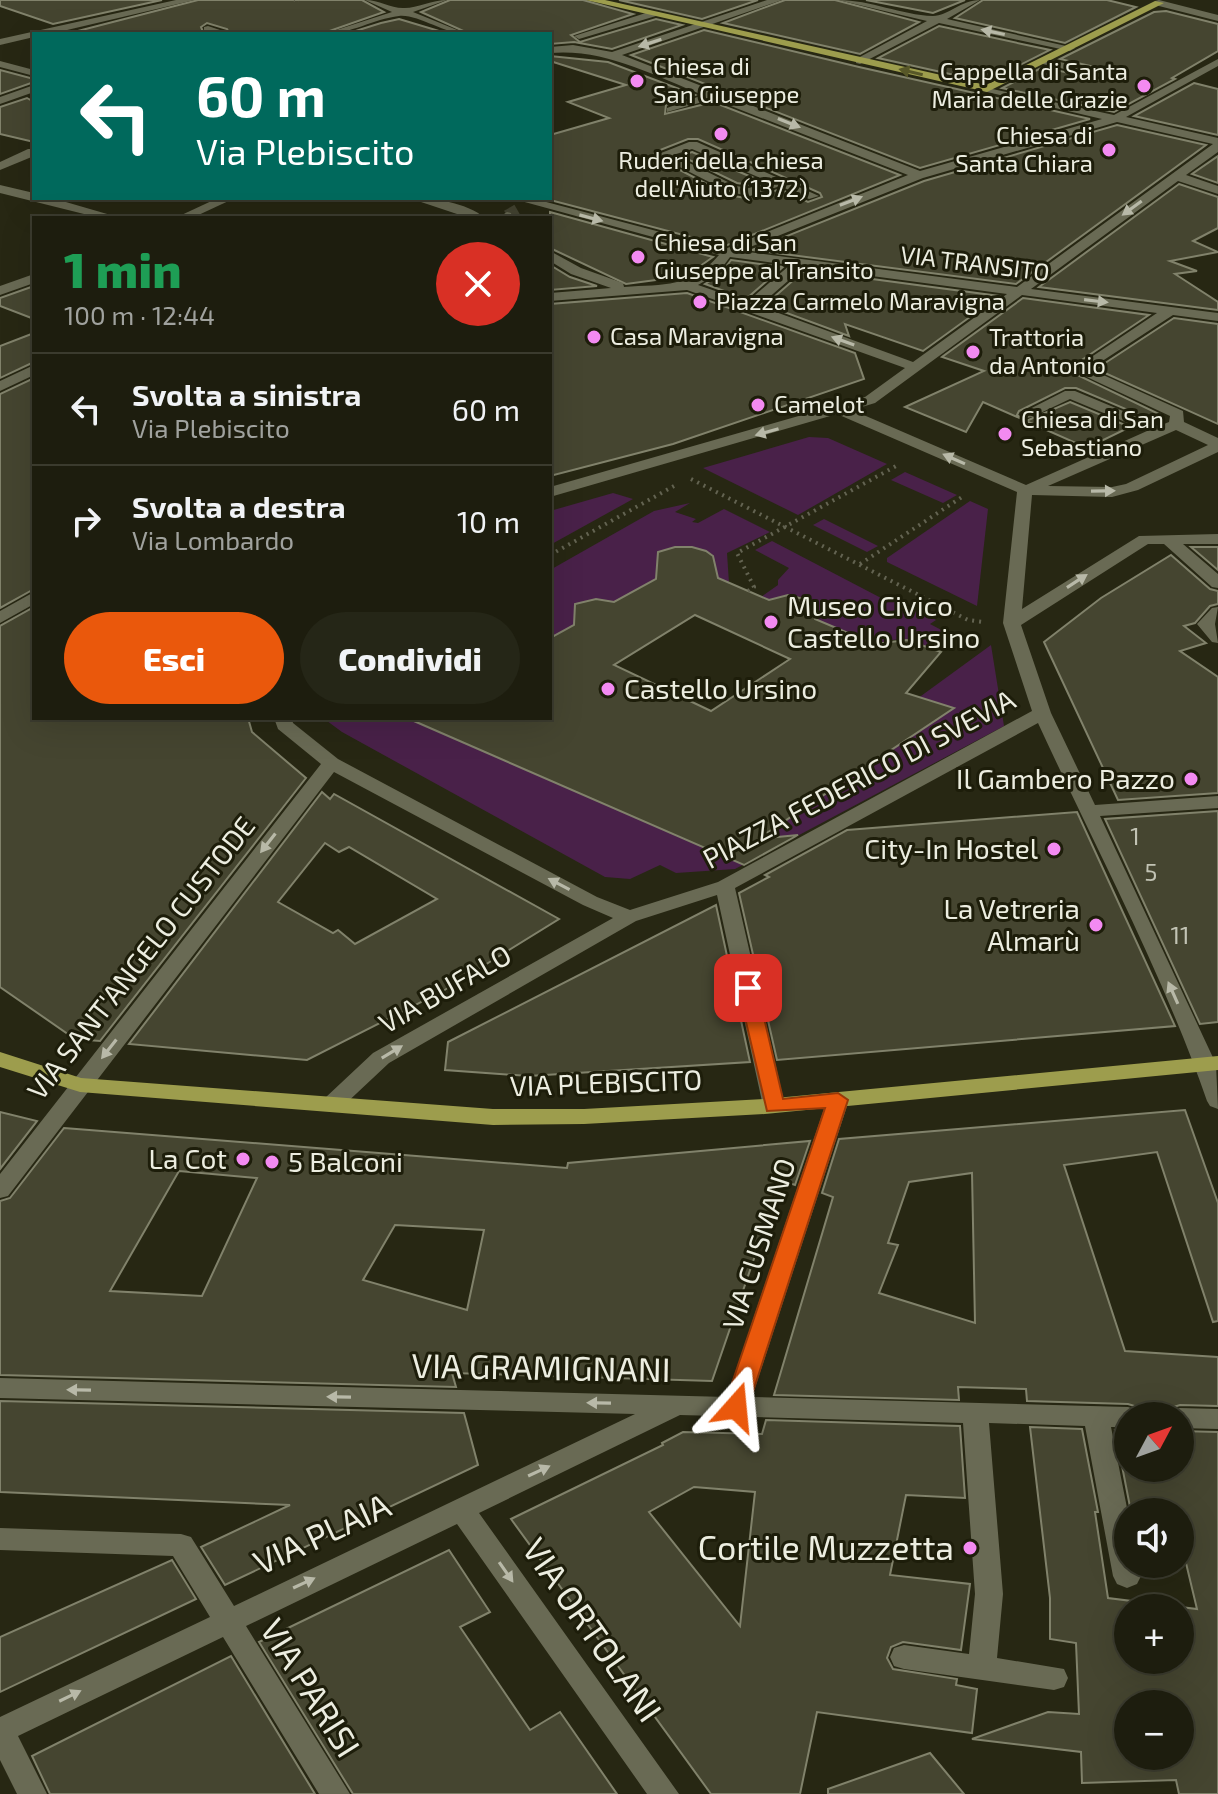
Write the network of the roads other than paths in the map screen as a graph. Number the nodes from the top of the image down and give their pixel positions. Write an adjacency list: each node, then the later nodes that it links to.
1 (190, 0): 16 (street)
2 (370, 0): 10 (street)
3 (442, 0): 10 (street)
4 (591, 0): 11 (main road)
5 (777, 0): 14 (street)
6 (843, 0): 13 (street)
7 (975, 0): 13 (street)
8 (1145, 0): 9 (main road)
9 (1162, 2): 12 (street); 23 (main road)
10 (402, 12): 18 (street); 19 (street)
11 (652, 14): 14 (main road); 21 (street)
12 (1218, 18)
13 (937, 20): 23 (street, one-way to 13); 26 (street)
14 (704, 26): 25 (street, one-way to 25); 26 (main road)
15 (208, 29): 17 (street)
16 (44, 32)
17 (216, 32)
18 (336, 32)
19 (457, 32)
20 (32, 35): 22 (street)
21 (579, 36)
22 (0, 42)
23 (1070, 48): 27 (main road)
24 (552, 50): 25 (street)
25 (612, 55): 34 (street)
26 (860, 61): 33 (main road, one-way to 26)
27 (1043, 61): 31 (street); 33 (main road)
28 (1218, 62): 37 (street)
29 (0, 64): 30 (street)
30 (32, 72)
31 (1098, 74)
32 (32, 89): 35 (street)
33 (987, 89): 37 (street)
34 (716, 94): 36 (street); 41 (street, one-way to 41)
35 (0, 101)
36 (671, 110)
37 (1115, 119): 38 (street); 41 (street)
38 (1218, 144): 42 (street)
39 (32, 152): 40 (street)
40 (0, 166)
41 (919, 175): 55 (street, one-way to 41)
42 (1176, 176): 45 (street); 62 (street, one-way to 62)
43 (781, 182): 43 (street); 47 (street)
44 (0, 189): 46 (street)
45 (1218, 190)
46 (32, 196)
47 (813, 196)
48 (49, 200): 52 (street)
49 (224, 200): 53 (street)
50 (423, 200): 54 (street)
51 (523, 203): 55 (street, VIA TRANSITO, one-way to 55)
52 (108, 216)
53 (186, 216)
54 (474, 216)
55 (727, 253): 57 (street, VIA TRANSITO); 59 (street)
56 (552, 256): 60 (street)
57 (799, 264): 62 (street, VIA TRANSITO); 64 (street)
58 (32, 281): 61 (street)
59 (688, 286): 60 (street); 64 (street)
60 (625, 289): 63 (street)
61 (2, 290)
62 (1019, 291): 65 (street, VIA TRANSITO, one-way to 65); 67 (street)
63 (552, 297)
64 (749, 307): 67 (street, one-way to 64)
65 (1170, 311): 66 (street, VIA TRANSITO); 72 (street)
66 (1218, 317)
67 (915, 367): 70 (street)
68 (32, 370): 69 (street)
69 (0, 387)
70 (842, 411): 75 (street, one-way to 70); 76 (street, one-way to 76)
71 (1027, 414): 73 (street)
72 (1176, 424): 73 (street); 74 (street)
73 (1159, 431): 75 (street)
74 (1218, 445): 75 (street, one-way to 74)
75 (1025, 490): 83 (street)
76 (552, 491)
77 (1218, 539): 78 (street)
78 (1179, 541): 79 (street); 83 (street, one-way to 78)
79 (1218, 583)
80 (32, 598): 82 (street)
81 (1218, 612): 84 (street)
82 (0, 618)
83 (1012, 623): 85 (street, PIAZZA FEDERICO DI SVEVIA)
84 (1218, 638)
85 (1042, 713): 89 (street); 90 (street, PIAZZA FEDERICO DI SVEVIA)
86 (283, 720): 87 (street)
87 (331, 763): 91 (street, one-way to 87); 95 (street, VIA SANT'ANGELO CUSTODE, one-way to 95)
88 (1218, 802): 89 (street)
89 (1089, 811): 94 (street, one-way to 89)
90 (726, 892): 91 (street, PIAZZA FEDERICO DI SVEVIA); 99 (street)
91 (629, 917): 92 (street, PIAZZA FEDERICO DI SVEVIA)
92 (594, 937): 98 (street, VIA BUFALO, one-way to 92)
93 (0, 1059): 95 (main road, VIA PLEBISCITO)
94 (1212, 1064): 96 (main road, VIA PLEBISCITO); 97 (street)
95 (80, 1085): 98 (main road, VIA PLEBISCITO); 100 (street, VIA SANT'ANGELO CUSTODE)
96 (838, 1100): 99 (main road, VIA PLEBISCITO); 103 (street, VIA CUSMANO)
97 (1218, 1101)
98 (333, 1103): 99 (main road, VIA PLEBISCITO)
99 (774, 1106)
100 (0, 1190)
101 (0, 1388): 102 (street, VIA GRAMIGNANI, one-way to 101)
102 (677, 1405): 103 (street, VIA GRAMIGNANI); 109 (street, VIA PLAIA, one-way to 102)
103 (736, 1407): 104 (street, VIA GRAMIGNANI)
104 (975, 1414): 105 (street, VIA GRAMIGNANI); 114 (street)
105 (1096, 1417): 106 (street, VIA GRAMIGNANI); 110 (street)
106 (1114, 1417)
107 (1194, 1418): 108 (street)
108 (1218, 1419)
109 (461, 1508): 112 (street, VIA PLAIA, one-way to 109); 119 (street, VIA ORTOLANI, one-way to 119)
110 (1114, 1509)
111 (0, 1539): 112 (street, VIA PARISI)
112 (225, 1620): 116 (street, VIA PLAIA, one-way to 112); 118 (street, VIA PARISI)
113 (904, 1657): 114 (street)
114 (982, 1668): 115 (street)
115 (1054, 1678)
116 (0, 1730): 117 (street)
117 (32, 1794)
118 (335, 1794)
119 (664, 1794)

